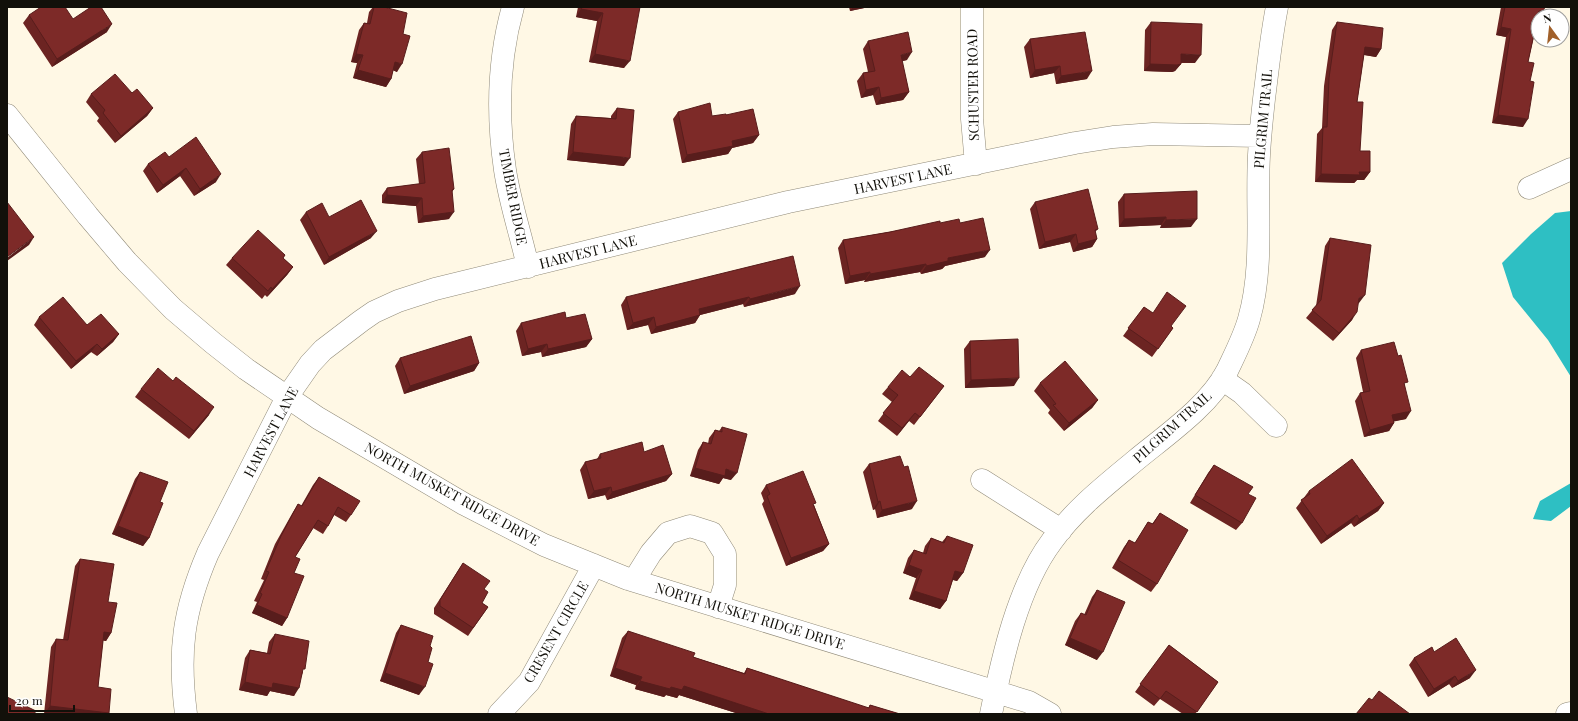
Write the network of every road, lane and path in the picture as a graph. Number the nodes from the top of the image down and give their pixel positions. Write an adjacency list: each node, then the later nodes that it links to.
1 (513, 7): 9 (street, TIMBER RIDGE)
2 (972, 7): 6 (street, SCHUSTER ROAD)
3 (1277, 7): 5 (street, PILGRIM TRAIL)
4 (7, 114): 11 (street, NORTH MUSKET RIDGE DRIVE)
5 (1260, 136): 6 (street, HARVEST LANE); 10 (street, PILGRIM TRAIL)
6 (976, 164): 9 (street, HARVEST LANE)
7 (1571, 169): 8 (street)
8 (1529, 188)
9 (528, 267): 11 (street, HARVEST LANE)
10 (1222, 379): 12 (street); 14 (street, PILGRIM TRAIL)
11 (287, 397): 15 (street, NORTH MUSKET RIDGE DRIVE); 20 (street, HARVEST LANE)
12 (1276, 426)
13 (982, 480): 14 (street)
14 (1061, 530): 18 (street, PILGRIM TRAIL)
15 (594, 565): 16 (street, NORTH MUSKET RIDGE DRIVE); 21 (street, CRESENT CIRCLE)
16 (628, 579): 17 (street, NORTH MUSKET RIDGE DRIVE); 17 (street)
17 (718, 607): 18 (street, NORTH MUSKET RIDGE DRIVE)
18 (996, 692): 22 (street, PILGRIM TRAIL); 23 (street, NORTH MUSKET RIDGE DRIVE)
19 (1571, 713): 24 (street)
20 (186, 714)
21 (499, 714)
22 (991, 714)
23 (1050, 714)
24 (1567, 714)

